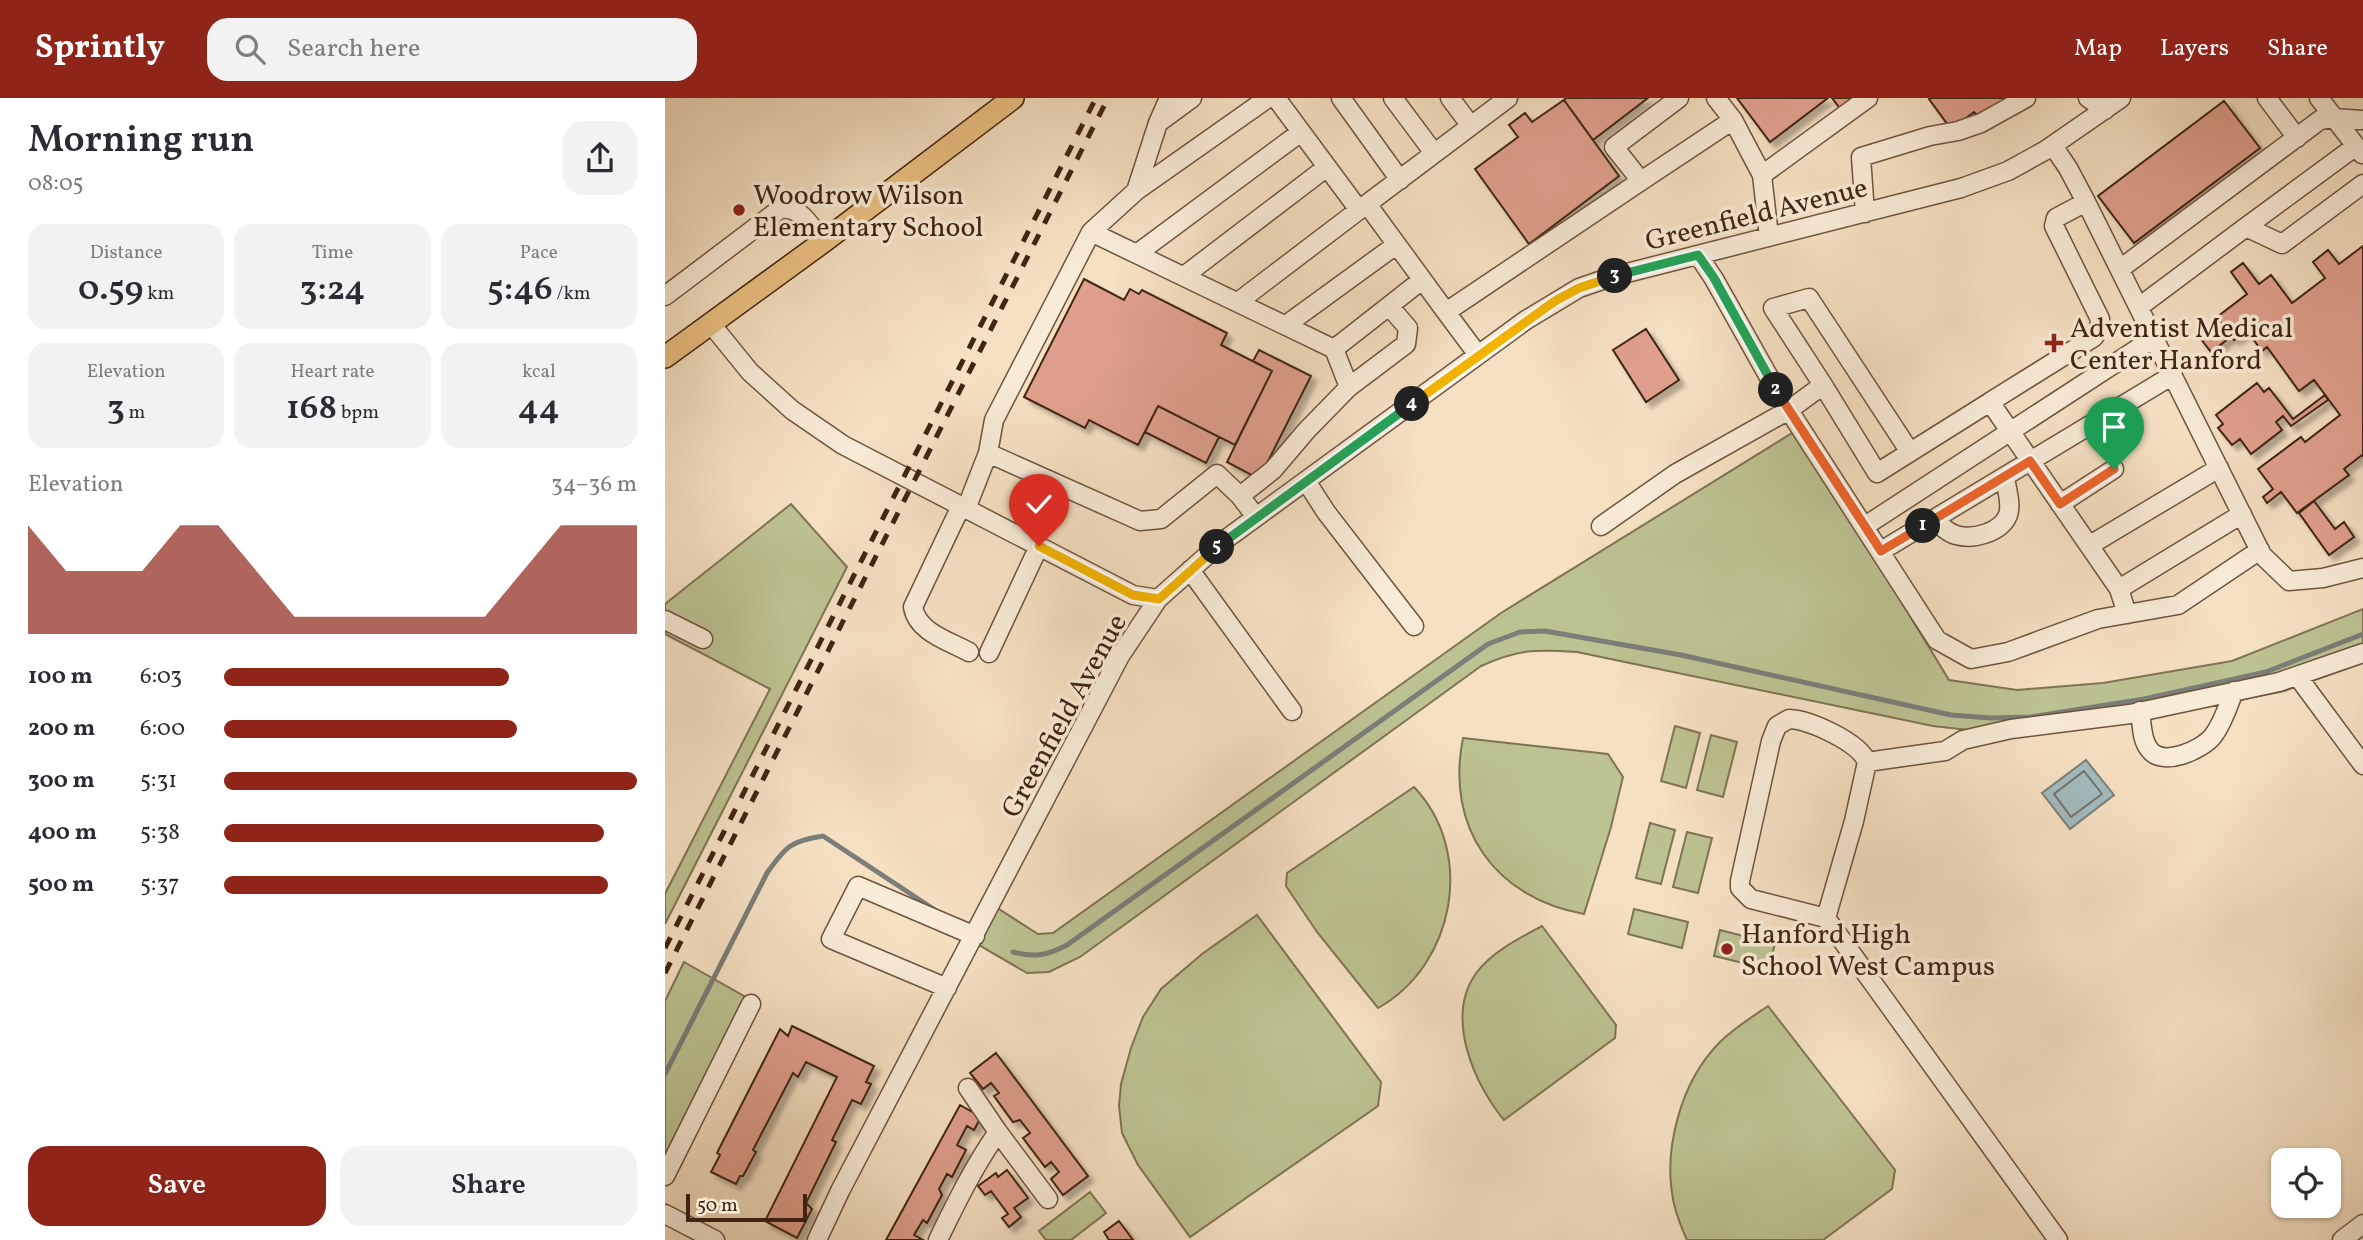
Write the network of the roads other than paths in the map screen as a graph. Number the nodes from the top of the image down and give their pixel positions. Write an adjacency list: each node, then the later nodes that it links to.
1 (1013, 98): 41 (main road)
2 (1169, 98): 22 (street)
3 (1192, 98): 22 (street)
4 (1268, 98): 34 (street)
5 (1276, 98): 24 (street)
6 (1341, 98): 31 (street)
7 (1393, 98): 28 (street)
8 (1450, 98): 23 (street)
9 (1506, 98): 23 (street)
10 (1679, 98): 32 (street)
11 (1716, 98): 20 (street)
12 (1868, 98): 30 (street)
13 (2026, 98): 37 (street)
14 (2088, 98): 18 (street)
15 (2121, 98): 18 (street, Greenfield Avenue)
16 (2267, 98): 25 (street)
17 (2319, 98): 19 (street)
18 (2105, 110): 26 (street, Greenfield Avenue)
19 (2334, 118): 21 (street); 25 (street); 27 (street)
20 (1733, 120): 30 (street); 32 (street)
21 (2363, 120)
22 (1158, 123): 34 (street)
23 (1471, 126): 28 (street)
24 (1301, 132): 29 (street); 43 (street)
25 (2297, 138): 45 (street)
26 (2053, 146): 35 (street); 37 (street, Greenfield Avenue)
27 (2359, 151): 38 (street)
28 (1434, 153): 31 (street)
29 (1327, 167): 36 (street); 46 (street)
30 (1762, 175): 40 (street)
31 (1400, 180): 36 (street)
32 (1641, 181): 52 (street)
33 (2363, 184): 38 (street)
34 (1136, 191): 39 (street)
35 (2086, 202): 45 (street); 62 (street)
36 (1363, 207): 42 (street); 49 (street)
37 (1865, 213): 40 (street, Greenfield Avenue)
38 (2246, 227): 51 (street)
39 (1091, 232): 43 (street); 66 (street)
40 (1769, 237): 44 (street, Greenfield Avenue)
41 (823, 242): 48 (street); 53 (main road)
42 (1396, 245): 47 (street); 54 (street)
43 (1138, 253): 46 (street)
44 (1698, 255): 57 (street, Greenfield Avenue); 63 (street)
45 (2120, 269): 51 (street)
46 (1184, 276): 49 (street)
47 (1422, 280): 50 (street); 52 (street)
48 (665, 296)
49 (1238, 302): 54 (street)
50 (1389, 306): 56 (street); 61 (street)
51 (2139, 307): 55 (street)
52 (1446, 312): 57 (street)
53 (711, 324): 58 (main road); 74 (street)
54 (1286, 325): 56 (street)
55 (2154, 338): 59 (street); 64 (street)
56 (1334, 349): 61 (street)
57 (1478, 355): 71 (street, Greenfield Avenue)
58 (665, 357)
59 (2173, 375): 67 (street); 68 (street)
60 (1823, 385): 63 (street); 65 (street); 65 (street)
61 (1349, 387): 72 (street)
62 (1990, 402): 64 (street); 65 (street)
63 (1789, 410): 78 (street); 79 (street)
64 (2009, 431): 67 (street); 79 (street)
65 (1910, 452)
66 (988, 453): 72 (street); 74 (street)
67 (2030, 461): 70 (street); 73 (street)
68 (2219, 468): 75 (street); 80 (street)
69 (2114, 469): 73 (street)
70 (2005, 477): 77 (street); 77 (street)
71 (1306, 481): 76 (street, Greenfield Avenue); 90 (street)
72 (1240, 496): 76 (street)
73 (2060, 504): 80 (street)
74 (963, 508): 81 (street); 92 (street)
75 (2242, 514): 82 (street); 86 (street)
76 (1256, 517): 85 (street, Greenfield Avenue)
77 (1934, 520): 83 (street)
78 (1601, 526)
79 (1865, 526): 83 (street)
80 (2090, 545): 86 (street)
81 (1039, 546): 87 (street); 93 (street)
82 (2260, 550): 84 (street); 88 (street)
83 (1881, 551): 88 (street)
84 (2363, 568)
85 (1190, 570): 87 (street, Greenfield Avenue); 97 (street)
86 (2119, 589): 88 (street)
87 (1159, 599): 102 (street, Greenfield Avenue)
88 (2127, 614)
89 (665, 620): 91 (street)
90 (1414, 625)
91 (703, 639)
92 (969, 652)
93 (989, 653)
94 (2363, 653): 95 (street)
95 (2298, 677): 96 (street); 100 (street)
96 (2234, 691): 98 (street); 98 (street)
97 (1292, 711)
98 (2140, 711): 99 (street)
99 (1867, 762): 101 (street); 101 (street)
100 (2363, 765)
101 (1826, 918): 114 (street)
102 (975, 936): 103 (street, Greenfield Avenue); 103 (street)
103 (947, 988): 112 (street, Greenfield Avenue)
104 (751, 1004): 107 (street)
105 (968, 1088): 106 (street)
106 (998, 1132): 108 (street); 113 (street)
107 (665, 1176)
108 (1048, 1199)
109 (665, 1214): 111 (street)
110 (2363, 1224): 115 (street)
111 (715, 1240)
112 (817, 1240)
113 (938, 1240)
114 (2058, 1240)
115 (2342, 1240)

